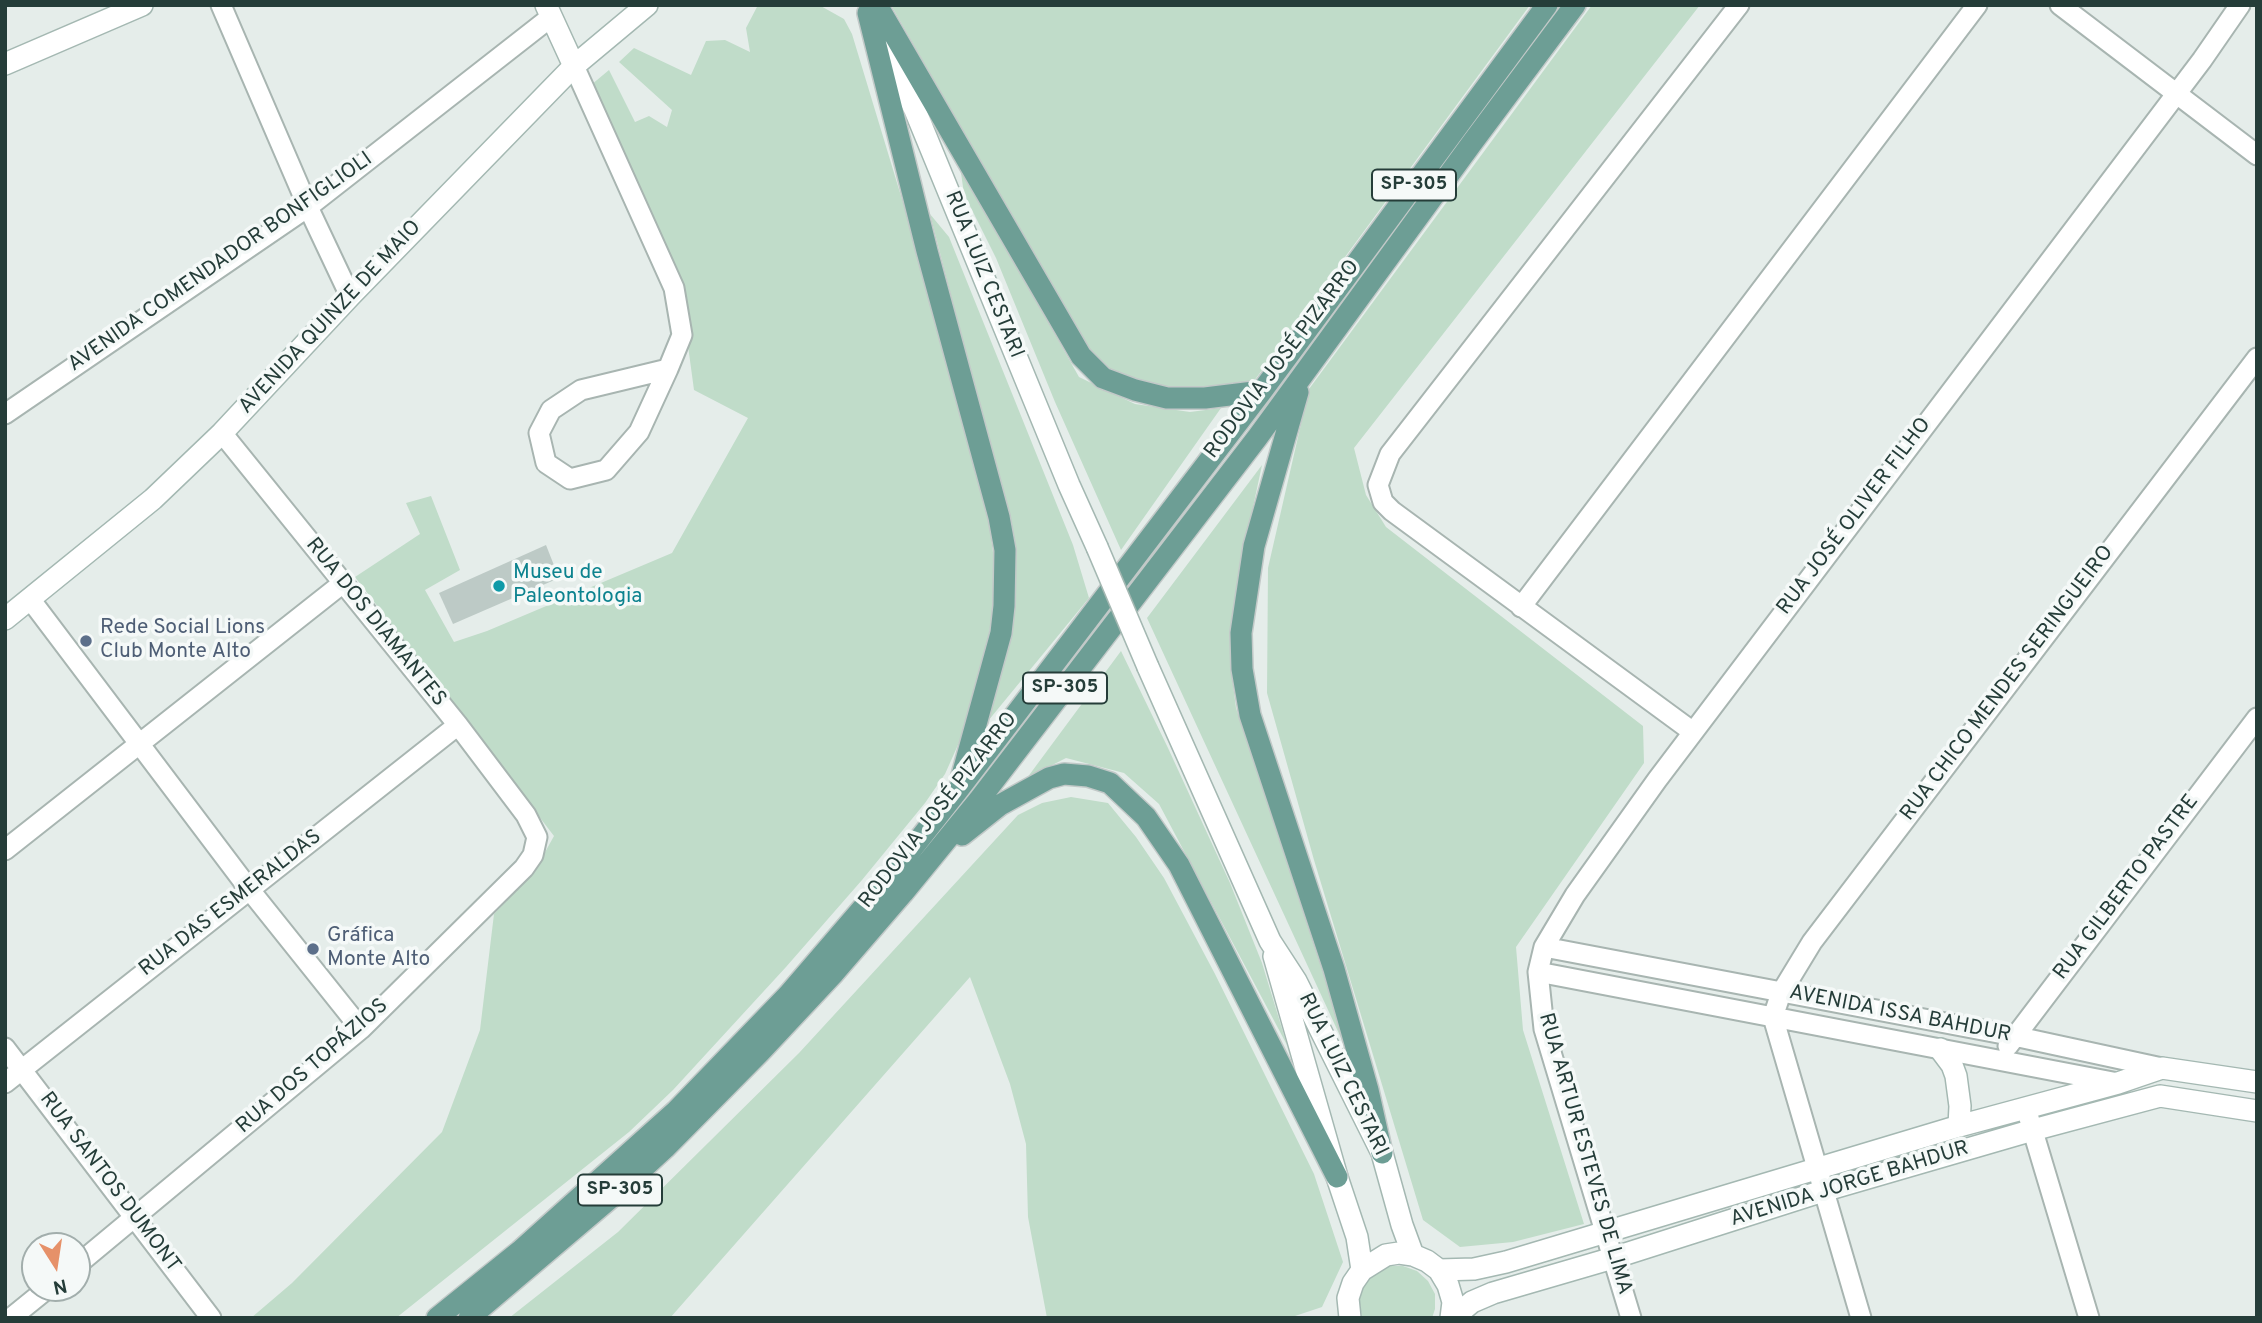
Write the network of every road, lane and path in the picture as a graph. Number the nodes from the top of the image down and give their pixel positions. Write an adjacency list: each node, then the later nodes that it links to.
1 (142, 5): 12 (street)
2 (221, 5): 16 (street)
3 (647, 5): 13 (street, AVENIDA QUINZE DE MAIO)
4 (1547, 5): 21 (main road, RODOVIA JOSÉ PIZARRO / SP-305)
5 (1575, 5): 20 (main road, RODOVIA JOSÉ PIZARRO / SP-305)
6 (1739, 5): 26 (street)
7 (1978, 5): 26 (street)
8 (2060, 5): 14 (street)
9 (2240, 5): 14 (street, RUA JOSÉ OLIVER FILHO)
10 (870, 8): 21 (main road); 32 (main road); 37 (street, RUA LUIZ CESTARI, bridge)
11 (555, 9): 13 (street); 16 (street, AVENIDA COMENDADOR BONFIGLIOLI)
12 (5, 64)
13 (573, 66): 17 (street, AVENIDA QUINZE DE MAIO); 19 (street)
14 (2175, 92): 15 (street); 30 (street, RUA JOSÉ OLIVER FILHO)
15 (2257, 155)
16 (308, 207): 17 (street); 22 (street, AVENIDA COMENDADOR BONFIGLIOLI)
17 (350, 296): 23 (street, AVENIDA QUINZE DE MAIO)
18 (2257, 358): 40 (street, RUA CHICO MENDES SERINGUEIRO)
19 (668, 369): 19 (street)
20 (1303, 377): 35 (main road, RODOVIA JOSÉ PIZARRO / SP-305); 57 (main road)
21 (1262, 391): 32 (main road, RODOVIA JOSÉ PIZARRO / SP-305)
22 (5, 414)
23 (222, 433): 24 (street, RUA DOS DIAMANTES); 25 (street, AVENIDA QUINZE DE MAIO)
24 (343, 583): 29 (street, RUA DOS DIAMANTES); 31 (street)
25 (30, 599): 27 (street, AVENIDA QUINZE DE MAIO); 31 (street)
26 (1521, 607): 30 (street)
27 (5, 619)
28 (2257, 718): 43 (street, RUA GILBERTO PASTRE)
29 (458, 725): 33 (street, RUA DOS DIAMANTES); 36 (street, RUA DAS ESMERALDAS)
30 (1693, 732): 38 (street, RUA JOSÉ OLIVER FILHO)
31 (141, 744): 34 (street); 36 (street)
32 (958, 790): 71 (main road, RODOVIA JOSÉ PIZARRO / SP-305)
33 (526, 815): 42 (street, RUA DOS TOPÁZIOS)
34 (5, 850)
35 (934, 856): 59 (main road); 72 (main road, RODOVIA JOSÉ PIZARRO / SP-305)
36 (249, 889): 42 (street); 48 (street, RUA DAS ESMERALDAS)
37 (1270, 941): 57 (street, RUA LUIZ CESTARI); 59 (street, RUA LUIZ CESTARI)
38 (1544, 947): 39 (street, RUA ARTUR ESTEVES DE LIMA); 40 (street, AVENIDA ISSA BAHDUR)
39 (1538, 972): 41 (street, AVENIDA ISSA BAHDUR); 62 (street, RUA ARTUR ESTEVES DE LIMA)
40 (1781, 993): 41 (street, RUA CHICO MENDES SERINGUEIRO); 43 (street, AVENIDA ISSA BAHDUR)
41 (1773, 1017): 45 (street, AVENIDA ISSA BAHDUR); 58 (street)
42 (361, 1029): 61 (street, RUA DOS TOPÁZIOS)
43 (2014, 1036): 46 (street, RUA GILBERTO PASTRE); 47 (street, AVENIDA ISSA BAHDUR)
44 (5, 1048): 48 (street, RUA SANTOS DUMONT)
45 (1940, 1048): 46 (street, AVENIDA ISSA BAHDUR); 55 (street)
46 (2000, 1059): 51 (street, AVENIDA ISSA BAHDUR)
47 (2162, 1068): 49 (street, AVENIDA ISSA BAHDUR); 51 (street, AVENIDA JORGE BAHDUR)
48 (23, 1069): 50 (street, RUA DAS ESMERALDAS); 61 (street, RUA SANTOS DUMONT)
49 (2257, 1082)
50 (5, 1083)
51 (2119, 1083): 52 (street, AVENIDA ISSA BAHDUR); 53 (street, AVENIDA JORGE BAHDUR)
52 (2160, 1096): 54 (street, AVENIDA JORGE BAHDUR); 56 (street, AVENIDA JORGE BAHDUR)
53 (2026, 1108): 55 (street, AVENIDA JORGE BAHDUR); 56 (street)
54 (2256, 1110)
55 (1959, 1126): 58 (street, AVENIDA JORGE BAHDUR)
56 (2033, 1130): 60 (street, AVENIDA JORGE BAHDUR); 77 (street)
57 (1382, 1153): 64 (street, RUA LUIZ CESTARI)
58 (1818, 1169): 60 (street); 62 (street, AVENIDA JORGE BAHDUR)
59 (1337, 1177): 66 (street, RUA LUIZ CESTARI)
60 (1823, 1191): 65 (street, AVENIDA JORGE BAHDUR); 76 (street)
61 (135, 1219): 63 (street, RUA DOS TOPÁZIOS); 70 (street, RUA SANTOS DUMONT)
62 (1605, 1234): 65 (street, RUA ARTUR ESTEVES DE LIMA); 67 (street, AVENIDA JORGE BAHDUR)
63 (91, 1254)
64 (1413, 1255): 66 (street); 67 (street)
65 (1613, 1258): 74 (street, AVENIDA JORGE BAHDUR); 75 (street, RUA ARTUR ESTEVES DE LIMA)
66 (1362, 1270): 73 (street)
67 (1439, 1270): 74 (street)
68 (31, 1302): 69 (street)
69 (11, 1318)
70 (211, 1318)
71 (437, 1318)
72 (469, 1318)
73 (1350, 1318)
74 (1452, 1318)
75 (1631, 1318)
76 (1861, 1318)
77 (2089, 1318)

